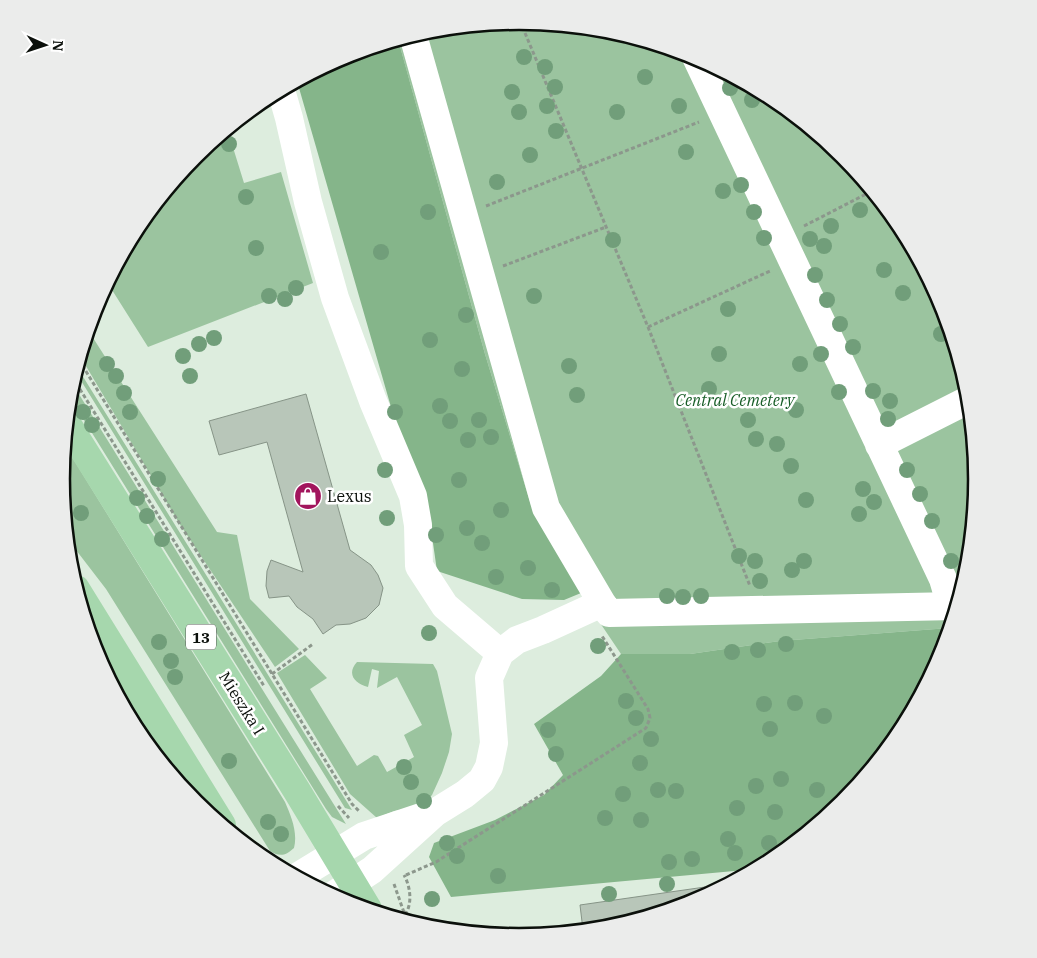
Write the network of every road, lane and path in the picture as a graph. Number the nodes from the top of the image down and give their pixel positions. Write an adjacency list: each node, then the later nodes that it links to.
1 (524, 30): 6 (path)
2 (415, 42): 8 (street)
3 (702, 69): 5 (street)
4 (283, 97): 24 (street)
5 (722, 113): 6 (path); 10 (street)
6 (581, 169): 8 (path); 9 (path)
7 (866, 195): 10 (path)
8 (464, 215): 11 (street)
9 (606, 227): 11 (path); 12 (path)
10 (786, 249): 12 (path); 17 (street)
11 (481, 274): 20 (street)
12 (648, 327): 21 (path)
13 (84, 369): 25 (path)
14 (79, 387): 26 (path)
15 (961, 404): 17 (street)
16 (72, 431): 32 (main road, Mieszka I / 13)
17 (879, 446): 18 (street)
18 (951, 599)
19 (949, 606): 21 (street)
20 (592, 607): 21 (street); 24 (street); 35 (path)
21 (760, 609)
22 (90, 611): 28 (main road)
23 (312, 644): 25 (path)
24 (500, 653): 29 (street)
25 (272, 674): 30 (path)
26 (268, 692)
27 (336, 802): 31 (path)
28 (209, 804)
29 (436, 812): 32 (street); 37 (street)
30 (364, 816)
31 (353, 821)
32 (334, 853): 34 (street); 37 (main road, Mieszka I / 13)
33 (400, 869): 35 (path)
34 (303, 873)
35 (404, 876): 39 (path)
36 (391, 878): 38 (path)
37 (342, 890)
38 (403, 913)
39 (405, 914)

